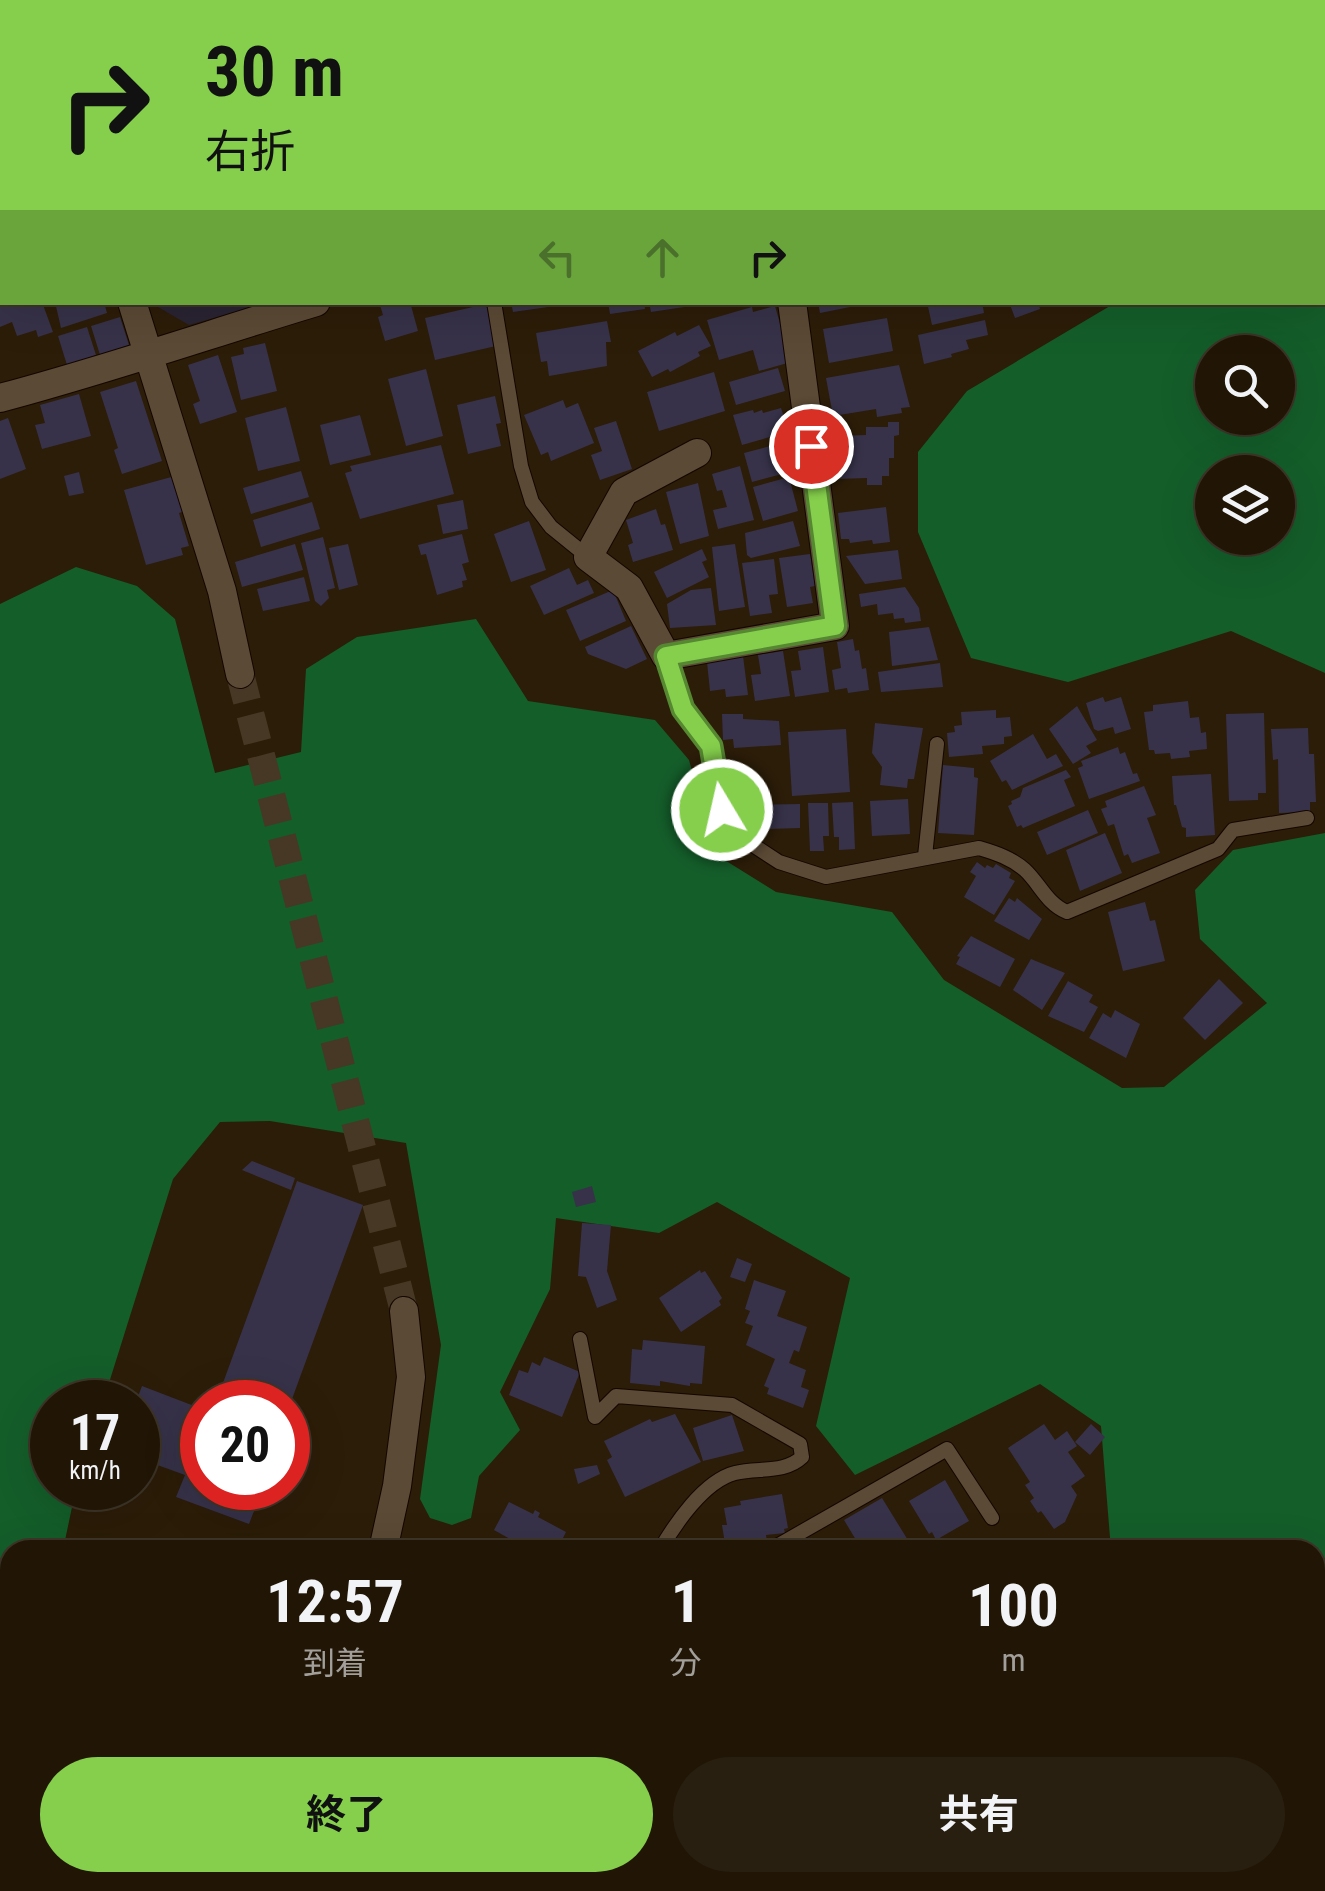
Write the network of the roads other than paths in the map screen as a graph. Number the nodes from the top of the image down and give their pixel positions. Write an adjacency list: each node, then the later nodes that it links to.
1 (133, 305): 5 (street)
2 (306, 305): 5 (street)
3 (494, 305): 8 (lane)
4 (792, 305): 9 (street)
5 (149, 353): 6 (street); 10 (street)
6 (0, 398)
7 (698, 453): 8 (street)
8 (588, 557): 9 (street)
9 (666, 656): 13 (lane)
10 (240, 674)
11 (936, 744): 13 (lane)
12 (1308, 818): 13 (lane)
13 (925, 856)
14 (404, 1312): 17 (street)
15 (580, 1339): 18 (lane)
16 (992, 1518): 19 (lane)
17 (385, 1540)
18 (666, 1540)
19 (788, 1540)

